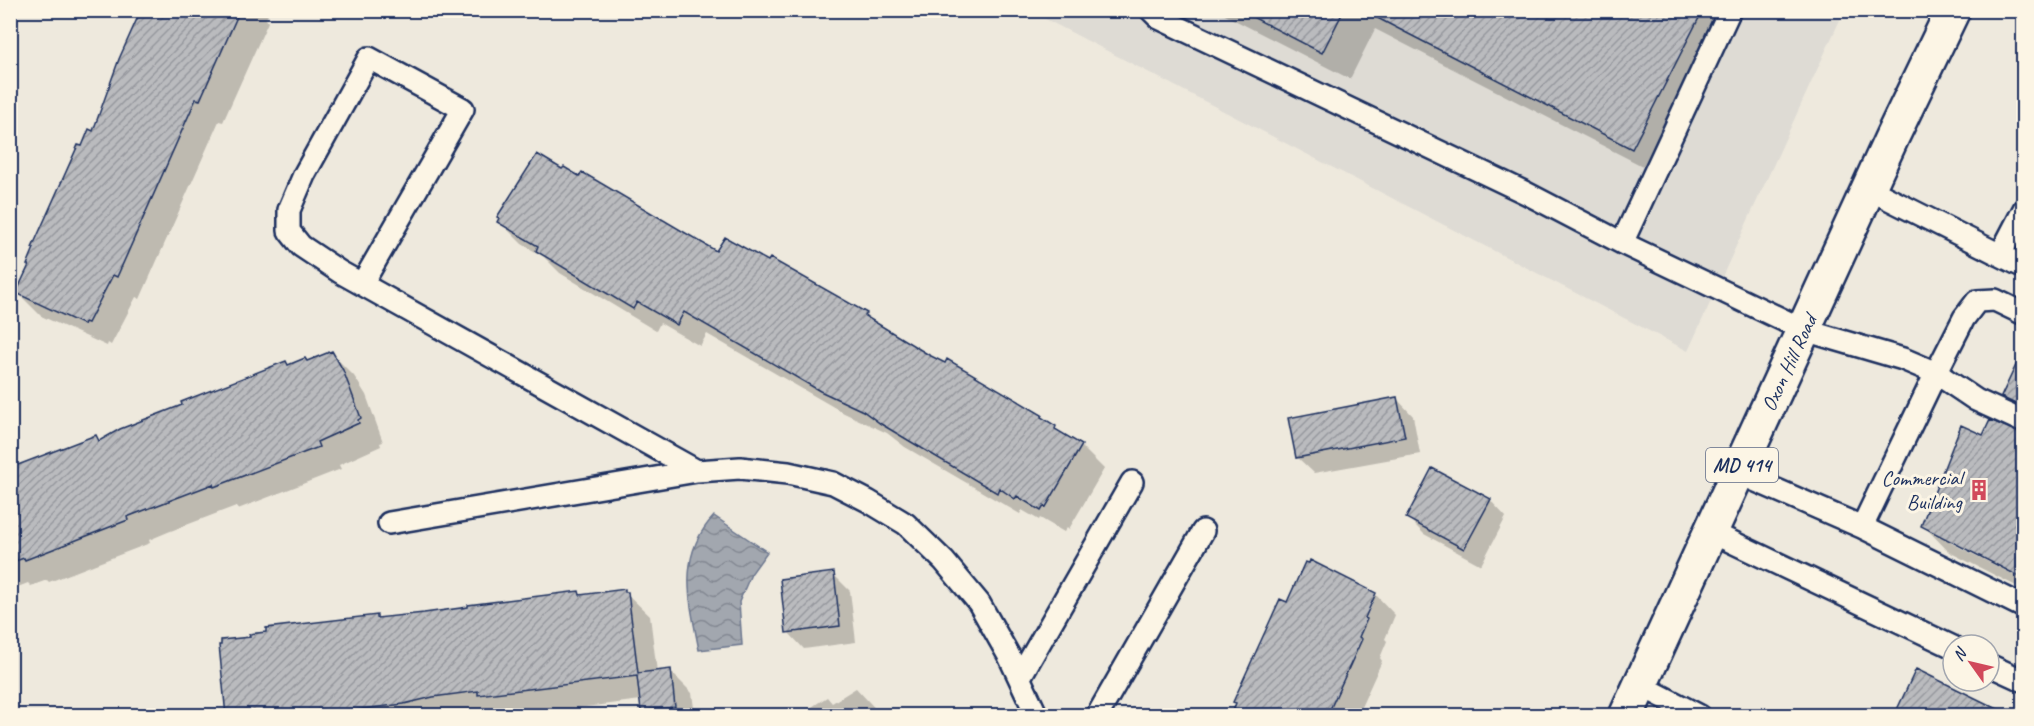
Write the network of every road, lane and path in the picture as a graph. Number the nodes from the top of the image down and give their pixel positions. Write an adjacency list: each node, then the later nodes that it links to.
1 (1151, 10): 6 (lane)
2 (1730, 10): 6 (lane)
3 (1953, 10): 4 (main road, Oxon Hill Road / MD 414)
4 (1869, 189): 7 (lane); 11 (main road, Oxon Hill Road / MD 414)
5 (2024, 209): 7 (lane)
6 (1622, 243): 11 (lane)
7 (2000, 255): 8 (lane)
8 (2024, 267)
9 (362, 284): 9 (lane); 14 (lane)
10 (2024, 314): 12 (lane)
11 (1804, 330): 12 (lane); 15 (main road, Oxon Hill Road / MD 414)
12 (1936, 373): 13 (lane); 18 (lane)
13 (2024, 422)
14 (697, 471): 17 (lane); 24 (lane)
15 (1738, 473): 18 (lane); 20 (main road, Oxon Hill Road / MD 414)
16 (1132, 482): 24 (lane)
17 (389, 523)
18 (1862, 527): 21 (lane)
19 (1203, 531): 28 (lane)
20 (1711, 532): 22 (lane); 26 (main road, Oxon Hill Road / MD 414)
21 (2024, 607)
22 (1941, 641)
23 (2001, 670): 25 (lane)
24 (1020, 677): 27 (lane)
25 (2024, 681)
26 (1640, 685): 29 (main road, Oxon Hill Road / MD 414); 30 (lane)
27 (1037, 716)
28 (1097, 716)
29 (1626, 716)
30 (1700, 716)

